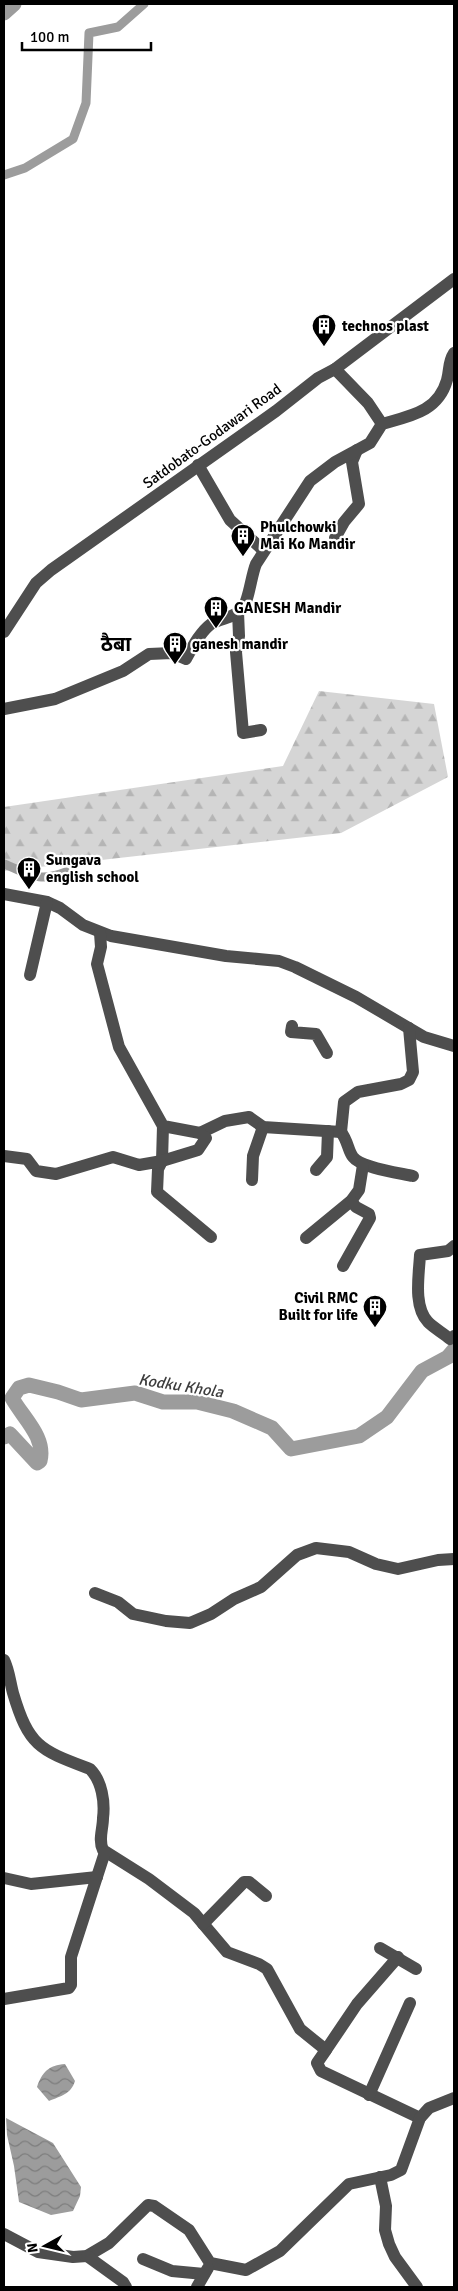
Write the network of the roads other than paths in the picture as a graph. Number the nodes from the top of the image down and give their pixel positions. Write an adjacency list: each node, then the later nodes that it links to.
1 (454, 279): 3 (street, Satdobato-Godawari Road)
2 (454, 353): 4 (street)
3 (335, 368): 4 (street); 6 (street, Satdobato-Godawari Road)
4 (382, 424): 5 (street)
5 (357, 450): 7 (street); 8 (street)
6 (198, 465): 8 (street); 10 (street, Satdobato-Godawari Road)
7 (335, 538)
8 (263, 550): 9 (street)
9 (238, 612): 11 (street); 12 (street)
10 (4, 632)
11 (4, 709)
12 (261, 730)
13 (4, 894): 14 (street)
14 (47, 902): 15 (street); 16 (street)
15 (100, 933): 18 (street); 21 (street)
16 (30, 975)
17 (292, 1026): 20 (street)
18 (409, 1028): 19 (street); 23 (street)
19 (454, 1046)
20 (327, 1053)
21 (163, 1126): 24 (street); 26 (street)
22 (263, 1127): 23 (street); 24 (street); 30 (street)
23 (335, 1132): 27 (street); 28 (street)
24 (200, 1133): 26 (street)
25 (4, 1156): 26 (street)
26 (162, 1161): 32 (street)
27 (363, 1164): 29 (street); 31 (street)
28 (316, 1170)
29 (413, 1176)
30 (252, 1180)
31 (351, 1201): 33 (street); 35 (street)
32 (211, 1237)
33 (306, 1238)
34 (454, 1246): 36 (street)
35 (343, 1266)
36 (454, 1336)
37 (454, 1559): 38 (street)
38 (95, 1593)
39 (4, 1660): 40 (street)
40 (105, 1852): 41 (street); 44 (street)
41 (97, 1877): 42 (street); 48 (street)
42 (4, 1878)
43 (266, 1896): 44 (street)
44 (203, 1924): 50 (street)
45 (380, 1948): 46 (street)
46 (398, 1957): 47 (street); 50 (street)
47 (416, 1969)
48 (4, 1999)
49 (410, 2003): 51 (street)
50 (326, 2050): 51 (street)
51 (369, 2094): 53 (street)
52 (454, 2098): 53 (street)
53 (420, 2118): 54 (street)
54 (380, 2177): 58 (street); 59 (street)
55 (4, 2234): 56 (street)
56 (87, 2256): 58 (street); 60 (street)
57 (143, 2259): 58 (street)
58 (207, 2268): 61 (street)
59 (413, 2282)
60 (126, 2287)
61 (197, 2287)

